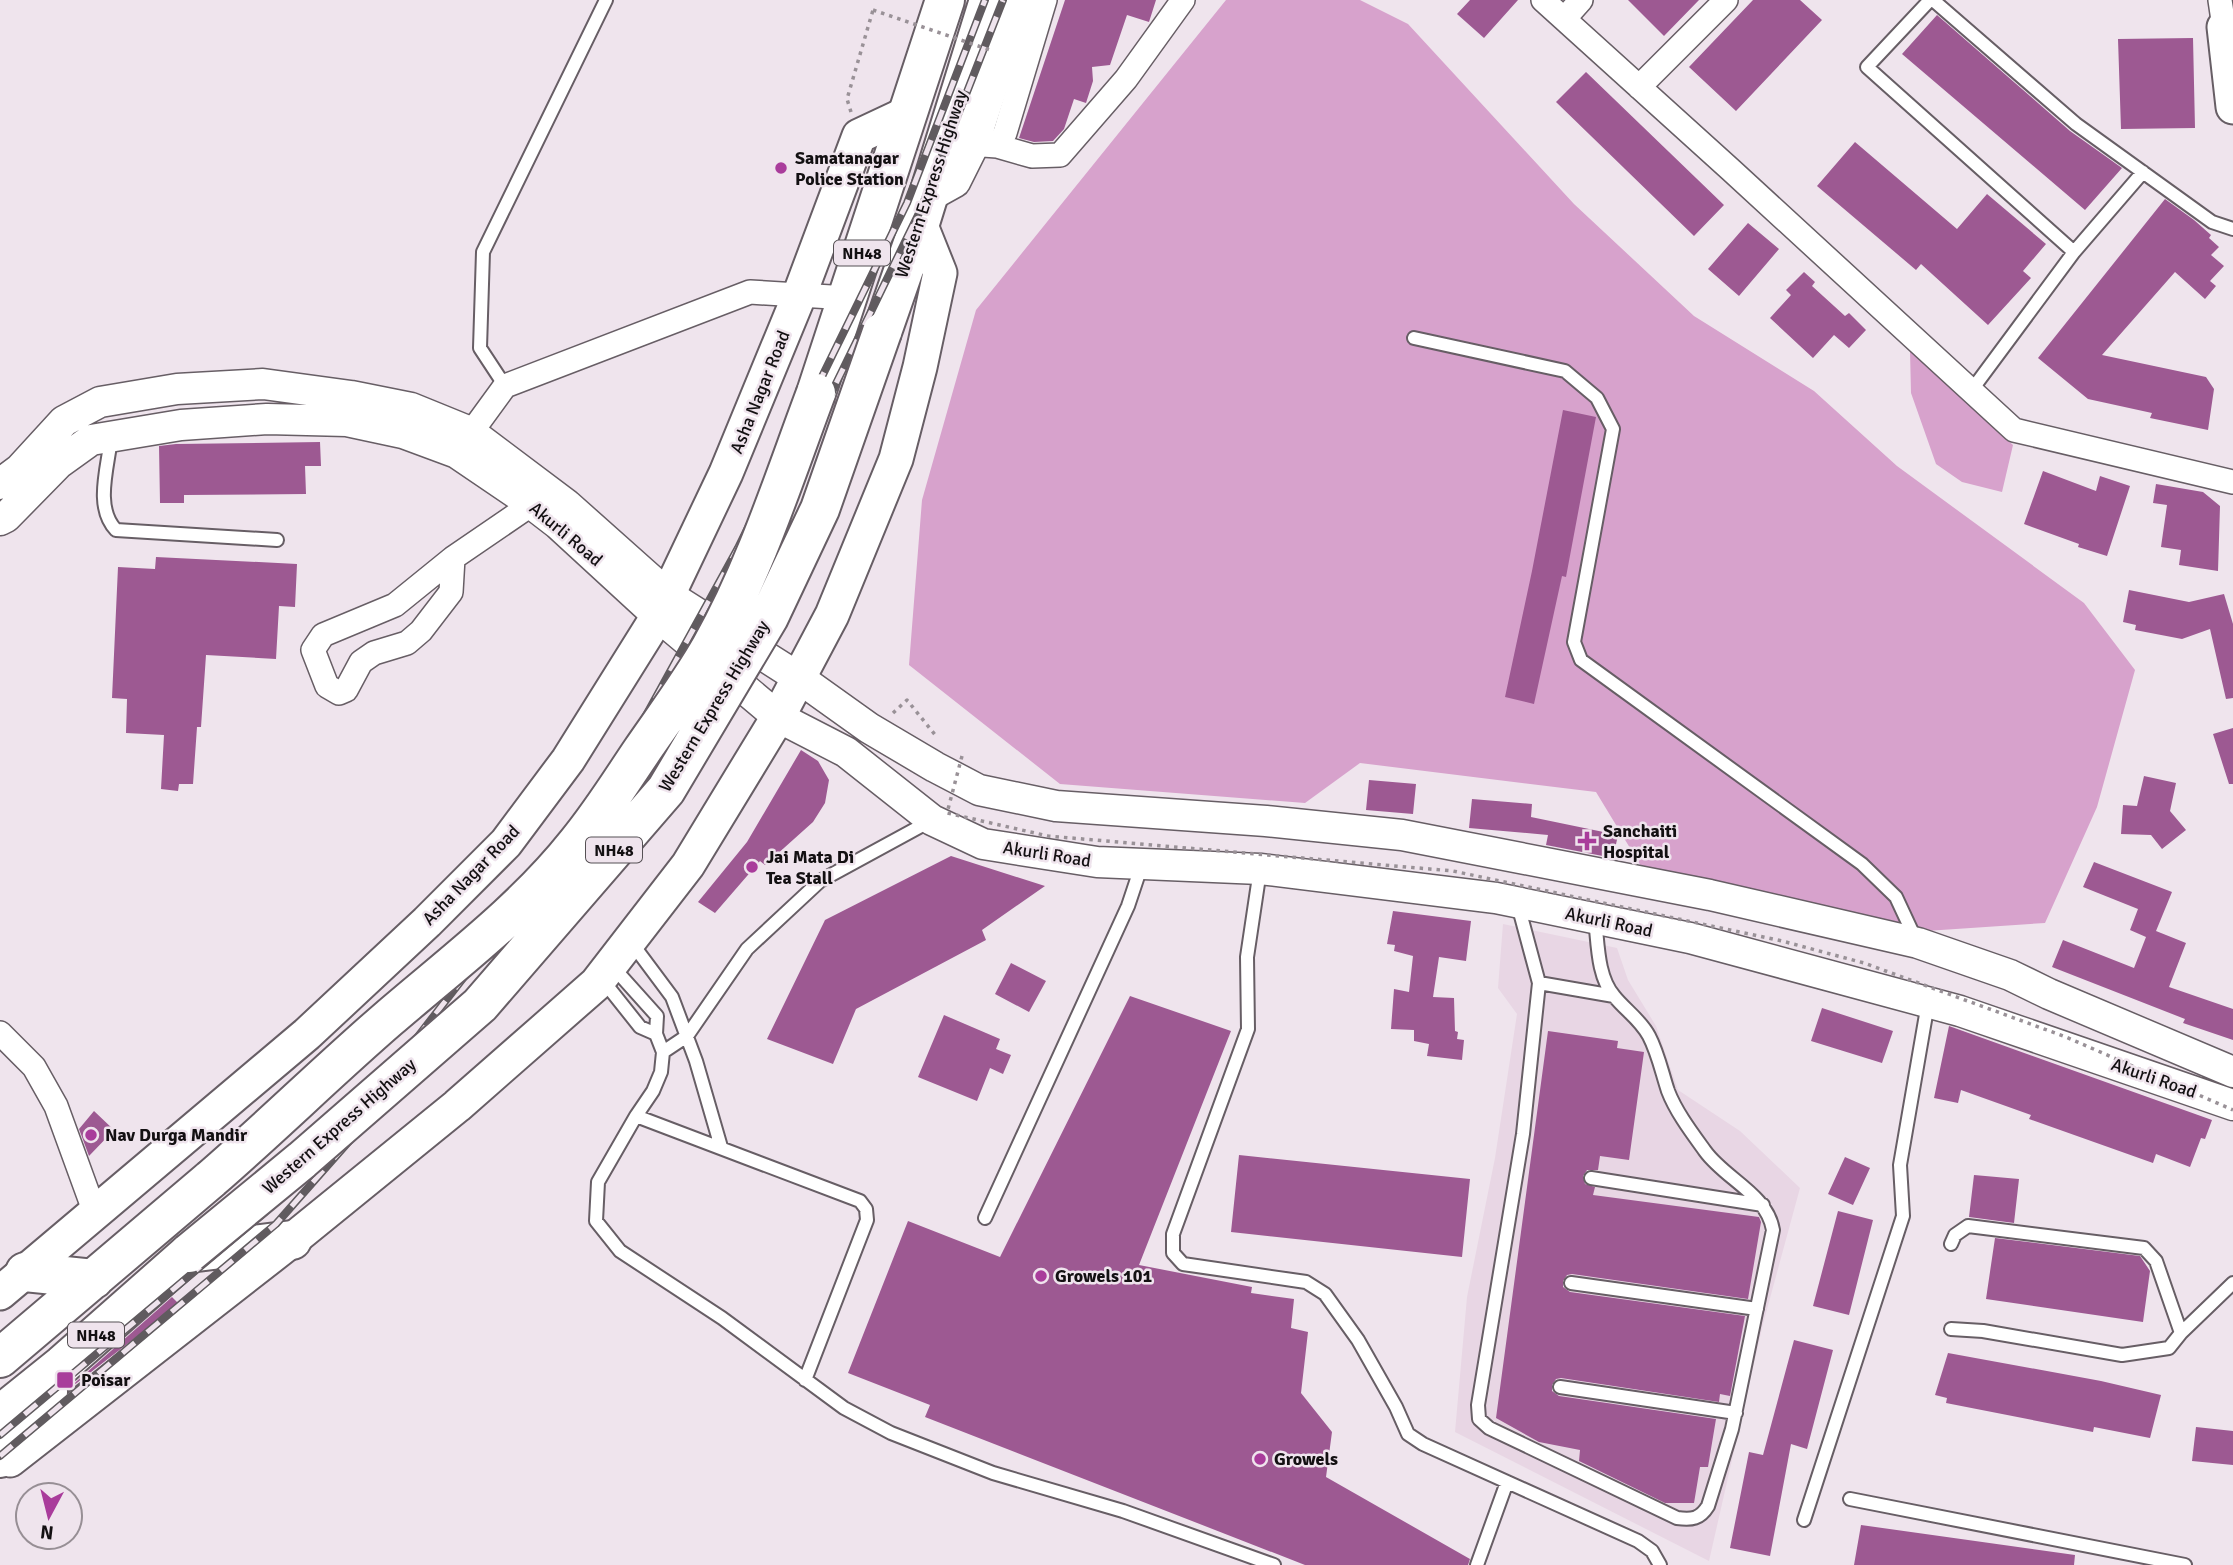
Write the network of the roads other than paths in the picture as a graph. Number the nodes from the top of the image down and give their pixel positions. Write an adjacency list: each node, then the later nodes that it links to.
1 (606, 0): 24 (lane)
2 (945, 0): 15 (highway, Western Express Highway / NH48)
3 (989, 0): 16 (highway, Western Express Highway / NH48)
4 (1020, 0): 16 (street)
5 (1045, 0): 16 (street)
6 (1184, 0): 16 (street)
7 (1543, 0): 11 (street)
8 (1580, 0): 11 (street)
9 (1726, 0): 13 (street)
10 (1931, 0): 17 (lane); 20 (lane)
11 (1564, 19): 13 (street)
12 (2227, 32): 14 (main road)
13 (1639, 87): 25 (street)
14 (2233, 107)
15 (908, 113): 21 (main road, Asha Nagar Road); 22 (highway, Western Express Highway / NH48)
16 (972, 144): 18 (highway, Western Express Highway / NH48)
17 (2143, 172): 19 (lane); 20 (lane)
18 (924, 210): 35 (main road); 61 (highway, Western Express Highway / NH48, bridge)
19 (2233, 229)
20 (2074, 252): 25 (lane)
21 (799, 296): 22 (street); 24 (street); 34 (main road, Asha Nagar Road)
22 (848, 298): 62 (highway, Western Express Highway / NH48, bridge)
23 (1414, 338): 42 (lane)
24 (505, 386): 27 (street)
25 (1971, 391): 29 (street)
26 (111, 438): 27 (street, Akurli Road); 31 (street, Akurli Road); 32 (lane)
27 (464, 443): 28 (street, Akurli Road); 30 (street, Akurli Road); 34 (street, Akurli Road)
28 (2, 476)
29 (2233, 482)
30 (532, 505): 33 (street); 34 (street, Akurli Road)
31 (0, 520)
32 (277, 540)
33 (453, 558): 33 (street)
34 (663, 605): 35 (street, Akurli Road); 36 (street, Akurli Road); 57 (main road, Asha Nagar Road)
35 (799, 678): 36 (main road); 42 (street, Akurli Road)
36 (778, 717): 37 (street, Akurli Road); 43 (main road)
37 (932, 820): 38 (street, Akurli Road); 49 (lane)
38 (1142, 864): 39 (street, Akurli Road); 58 (lane)
39 (1260, 869): 40 (street, Akurli Road); 77 (lane)
40 (1517, 902): 41 (street, Akurli Road); 44 (lane)
41 (1595, 919): 45 (lane); 46 (street, Akurli Road)
42 (1917, 943): 51 (street, Akurli Road)
43 (614, 961): 48 (lane); 48 (lane); 49 (lane); 59 (main road)
44 (1539, 983): 45 (lane); 73 (lane)
45 (1614, 996): 56 (lane)
46 (1928, 1003): 52 (street, Akurli Road); 79 (lane)
47 (0, 1034): 57 (street)
48 (656, 1034): 50 (lane)
49 (687, 1035): 50 (lane); 54 (lane)
50 (663, 1052): 53 (lane)
51 (2233, 1072)
52 (2233, 1104)
53 (636, 1116): 54 (lane); 71 (lane)
54 (721, 1147): 71 (lane)
55 (1591, 1178): 56 (lane)
56 (1763, 1205): 66 (lane)
57 (95, 1213): 63 (main road, Asha Nagar Road)
58 (985, 1218)
59 (292, 1240): 61 (highway); 76 (main road)
60 (1951, 1244): 68 (lane)
61 (189, 1253): 70 (highway, Western Express Highway / NH48)
62 (94, 1279): 63 (highway); 69 (highway, Western Express Highway / NH48)
63 (12, 1282)
64 (1571, 1283): 66 (lane)
65 (2233, 1283): 68 (lane)
66 (1757, 1309): 73 (lane)
67 (1951, 1329): 68 (lane)
68 (2180, 1333)
69 (0, 1358)
70 (62, 1365): 74 (highway, Western Express Highway / NH48); 75 (highway)
71 (805, 1380): 80 (lane)
72 (1560, 1387): 73 (lane)
73 (1736, 1413)
74 (0, 1415)
75 (0, 1458)
76 (0, 1467)
77 (1507, 1482): 81 (lane); 82 (lane)
78 (1850, 1499): 83 (lane)
79 (1804, 1520)
80 (1274, 1565)
81 (1477, 1565)
82 (1660, 1565)
83 (2185, 1565)

